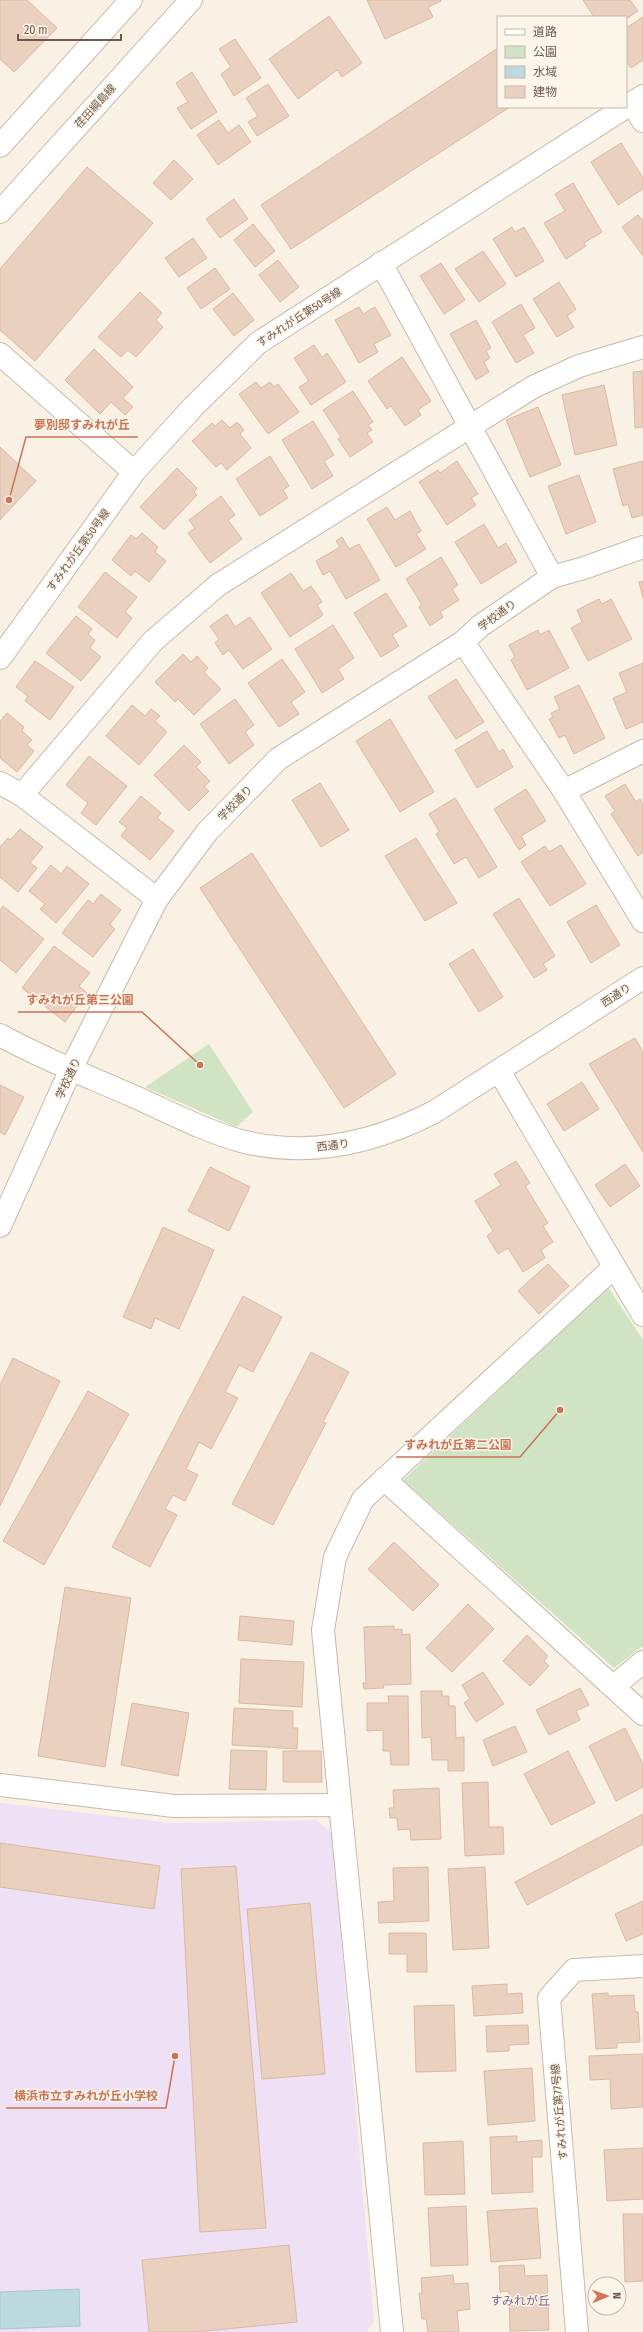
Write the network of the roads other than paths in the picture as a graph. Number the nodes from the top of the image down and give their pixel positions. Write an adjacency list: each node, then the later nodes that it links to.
1 (131, 0): 4 (street)
2 (191, 0): 5 (street, 荏田綱島線)
3 (639, 107): 6 (street, すみれが丘第50号線)
4 (0, 146)
5 (0, 212)
6 (381, 263): 9 (street); 10 (street, すみれが丘第50号線)
7 (643, 347): 9 (street)
8 (0, 354): 10 (street)
9 (469, 425): 12 (street); 18 (street)
10 (134, 472): 14 (street, すみれが丘第50号線)
11 (643, 547): 12 (street, 学校通り)
12 (552, 577): 13 (street, 学校通り)
13 (463, 642): 17 (street); 19 (street, 学校通り)
14 (0, 658)
15 (643, 751): 17 (street)
16 (0, 783): 18 (street)
17 (564, 791): 20 (street)
18 (22, 795): 19 (street)
19 (157, 899): 23 (street, 学校通り)
20 (643, 921)
21 (643, 978): 24 (street, 西通り)
22 (0, 1035): 23 (street, 西通り)
23 (71, 1069): 24 (street, 西通り); 25 (street, 学校通り)
24 (499, 1070): 26 (street)
25 (0, 1226)
26 (613, 1268): 27 (street); 28 (street)
27 (643, 1316)
28 (384, 1479): 30 (street); 33 (street)
29 (643, 1662): 30 (street)
30 (614, 1686): 31 (street)
31 (643, 1714)
32 (0, 1785): 33 (street)
33 (340, 1805): 35 (street)
34 (643, 1966): 36 (street, すみれが丘第77号線)
35 (392, 2332)
36 (577, 2332)

